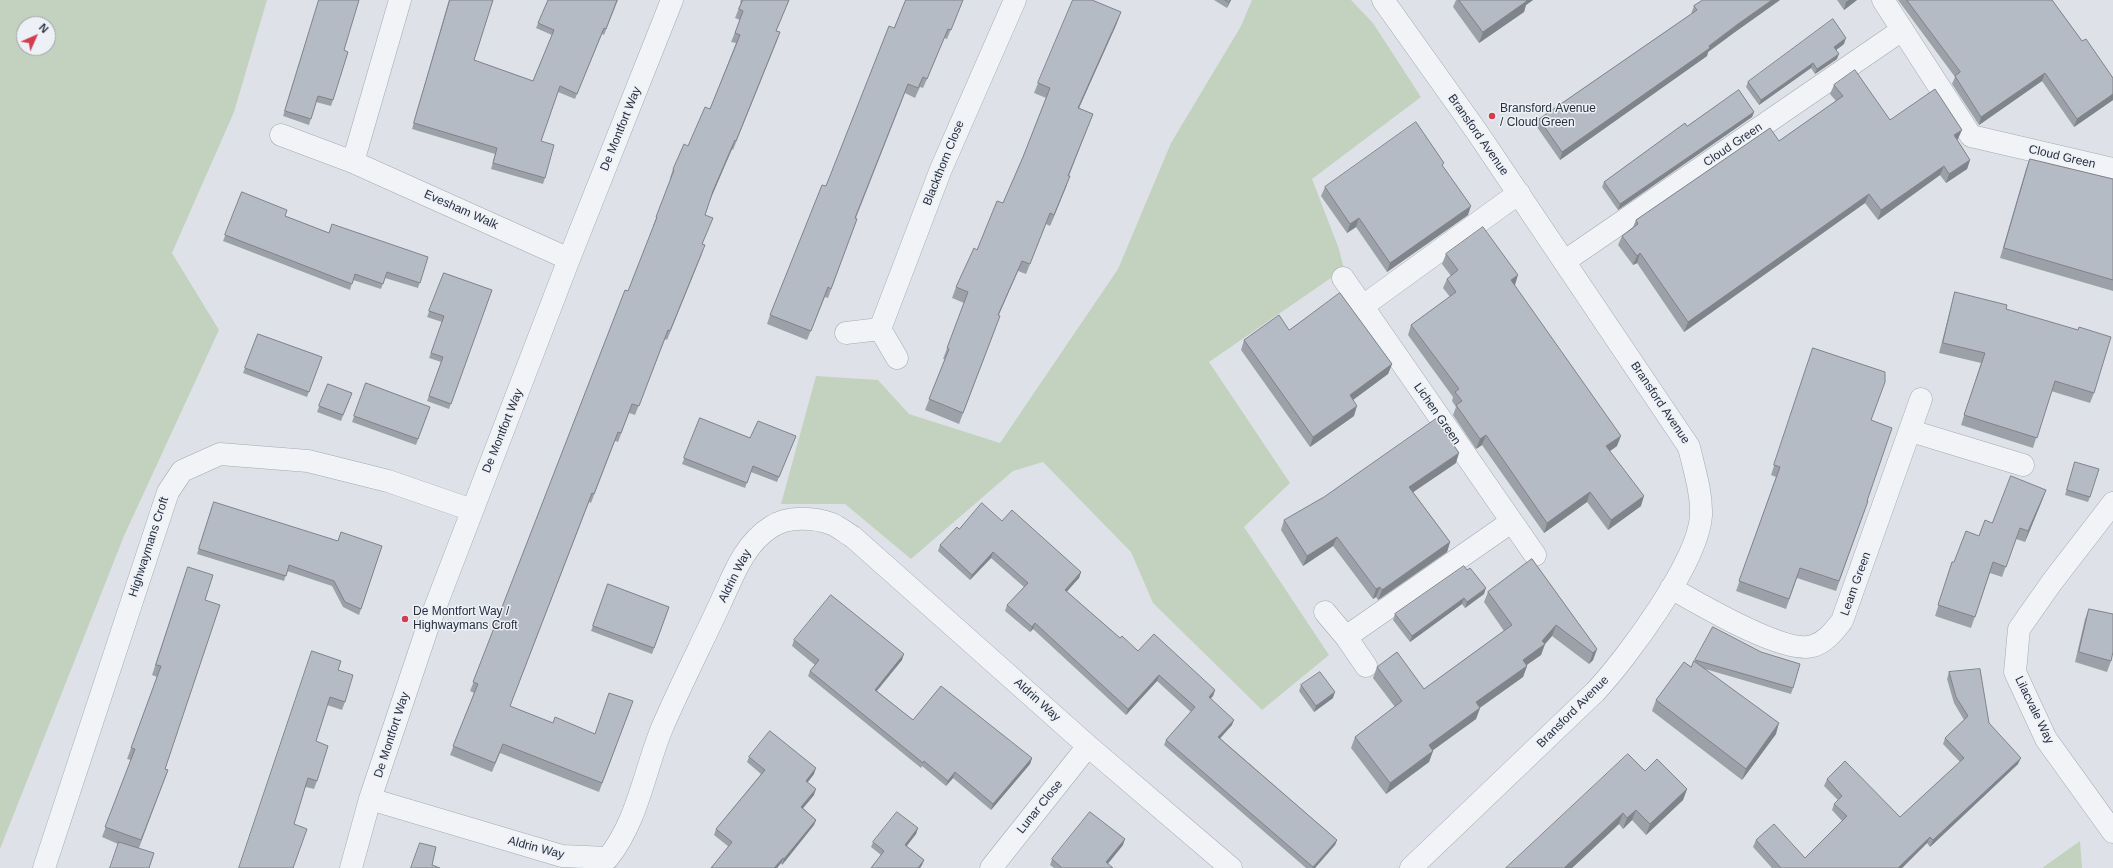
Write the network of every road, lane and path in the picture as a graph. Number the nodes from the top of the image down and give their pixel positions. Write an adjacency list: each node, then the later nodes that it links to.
1 (400, 0): 8 (street)
2 (672, 0): 11 (street, De Montfort Way)
3 (1015, 0): 15 (street, Blackthorn Close)
4 (1384, 0): 10 (street, Bransford Avenue)
5 (1883, 0): 6 (street, Cloud Green)
6 (1902, 30): 9 (street, Cloud Green); 12 (street, Cloud Green)
7 (281, 135): 8 (street, Evesham Walk)
8 (353, 162): 11 (street, Evesham Walk)
9 (2113, 169)
10 (1519, 193): 12 (street, Bransford Avenue); 14 (street)
11 (569, 259): 22 (street, De Montfort Way)
12 (1565, 261): 25 (street, Bransford Avenue)
13 (1343, 278): 14 (street, Lichen Green)
14 (1363, 306): 23 (street, Lichen Green)
15 (880, 329): 16 (street); 17 (street)
16 (846, 333)
17 (897, 358)
18 (1921, 399): 19 (street, Leam Green)
19 (1911, 431): 20 (street); 25 (street, Leam Green)
20 (2023, 465)
21 (2113, 503): 31 (street, Lilacvale Way)
22 (472, 510): 30 (street, De Montfort Way); 33 (street, Highwaymans Croft)
23 (1511, 522): 24 (street, Lichen Green); 27 (street)
24 (1535, 555)
25 (1671, 588): 37 (street, Bransford Avenue)
26 (1325, 612): 27 (street)
27 (1346, 637): 28 (street)
28 (1366, 666)
29 (1088, 746): 32 (street, Aldrin Way); 35 (street, Lunar Close); 36 (street, Aldrin Way)
30 (370, 799): 32 (street, Aldrin Way); 34 (street, De Montfort Way)
31 (2113, 832)
32 (607, 863)
33 (44, 868)
34 (351, 868)
35 (991, 868)
36 (1231, 868)
37 (1411, 868)

